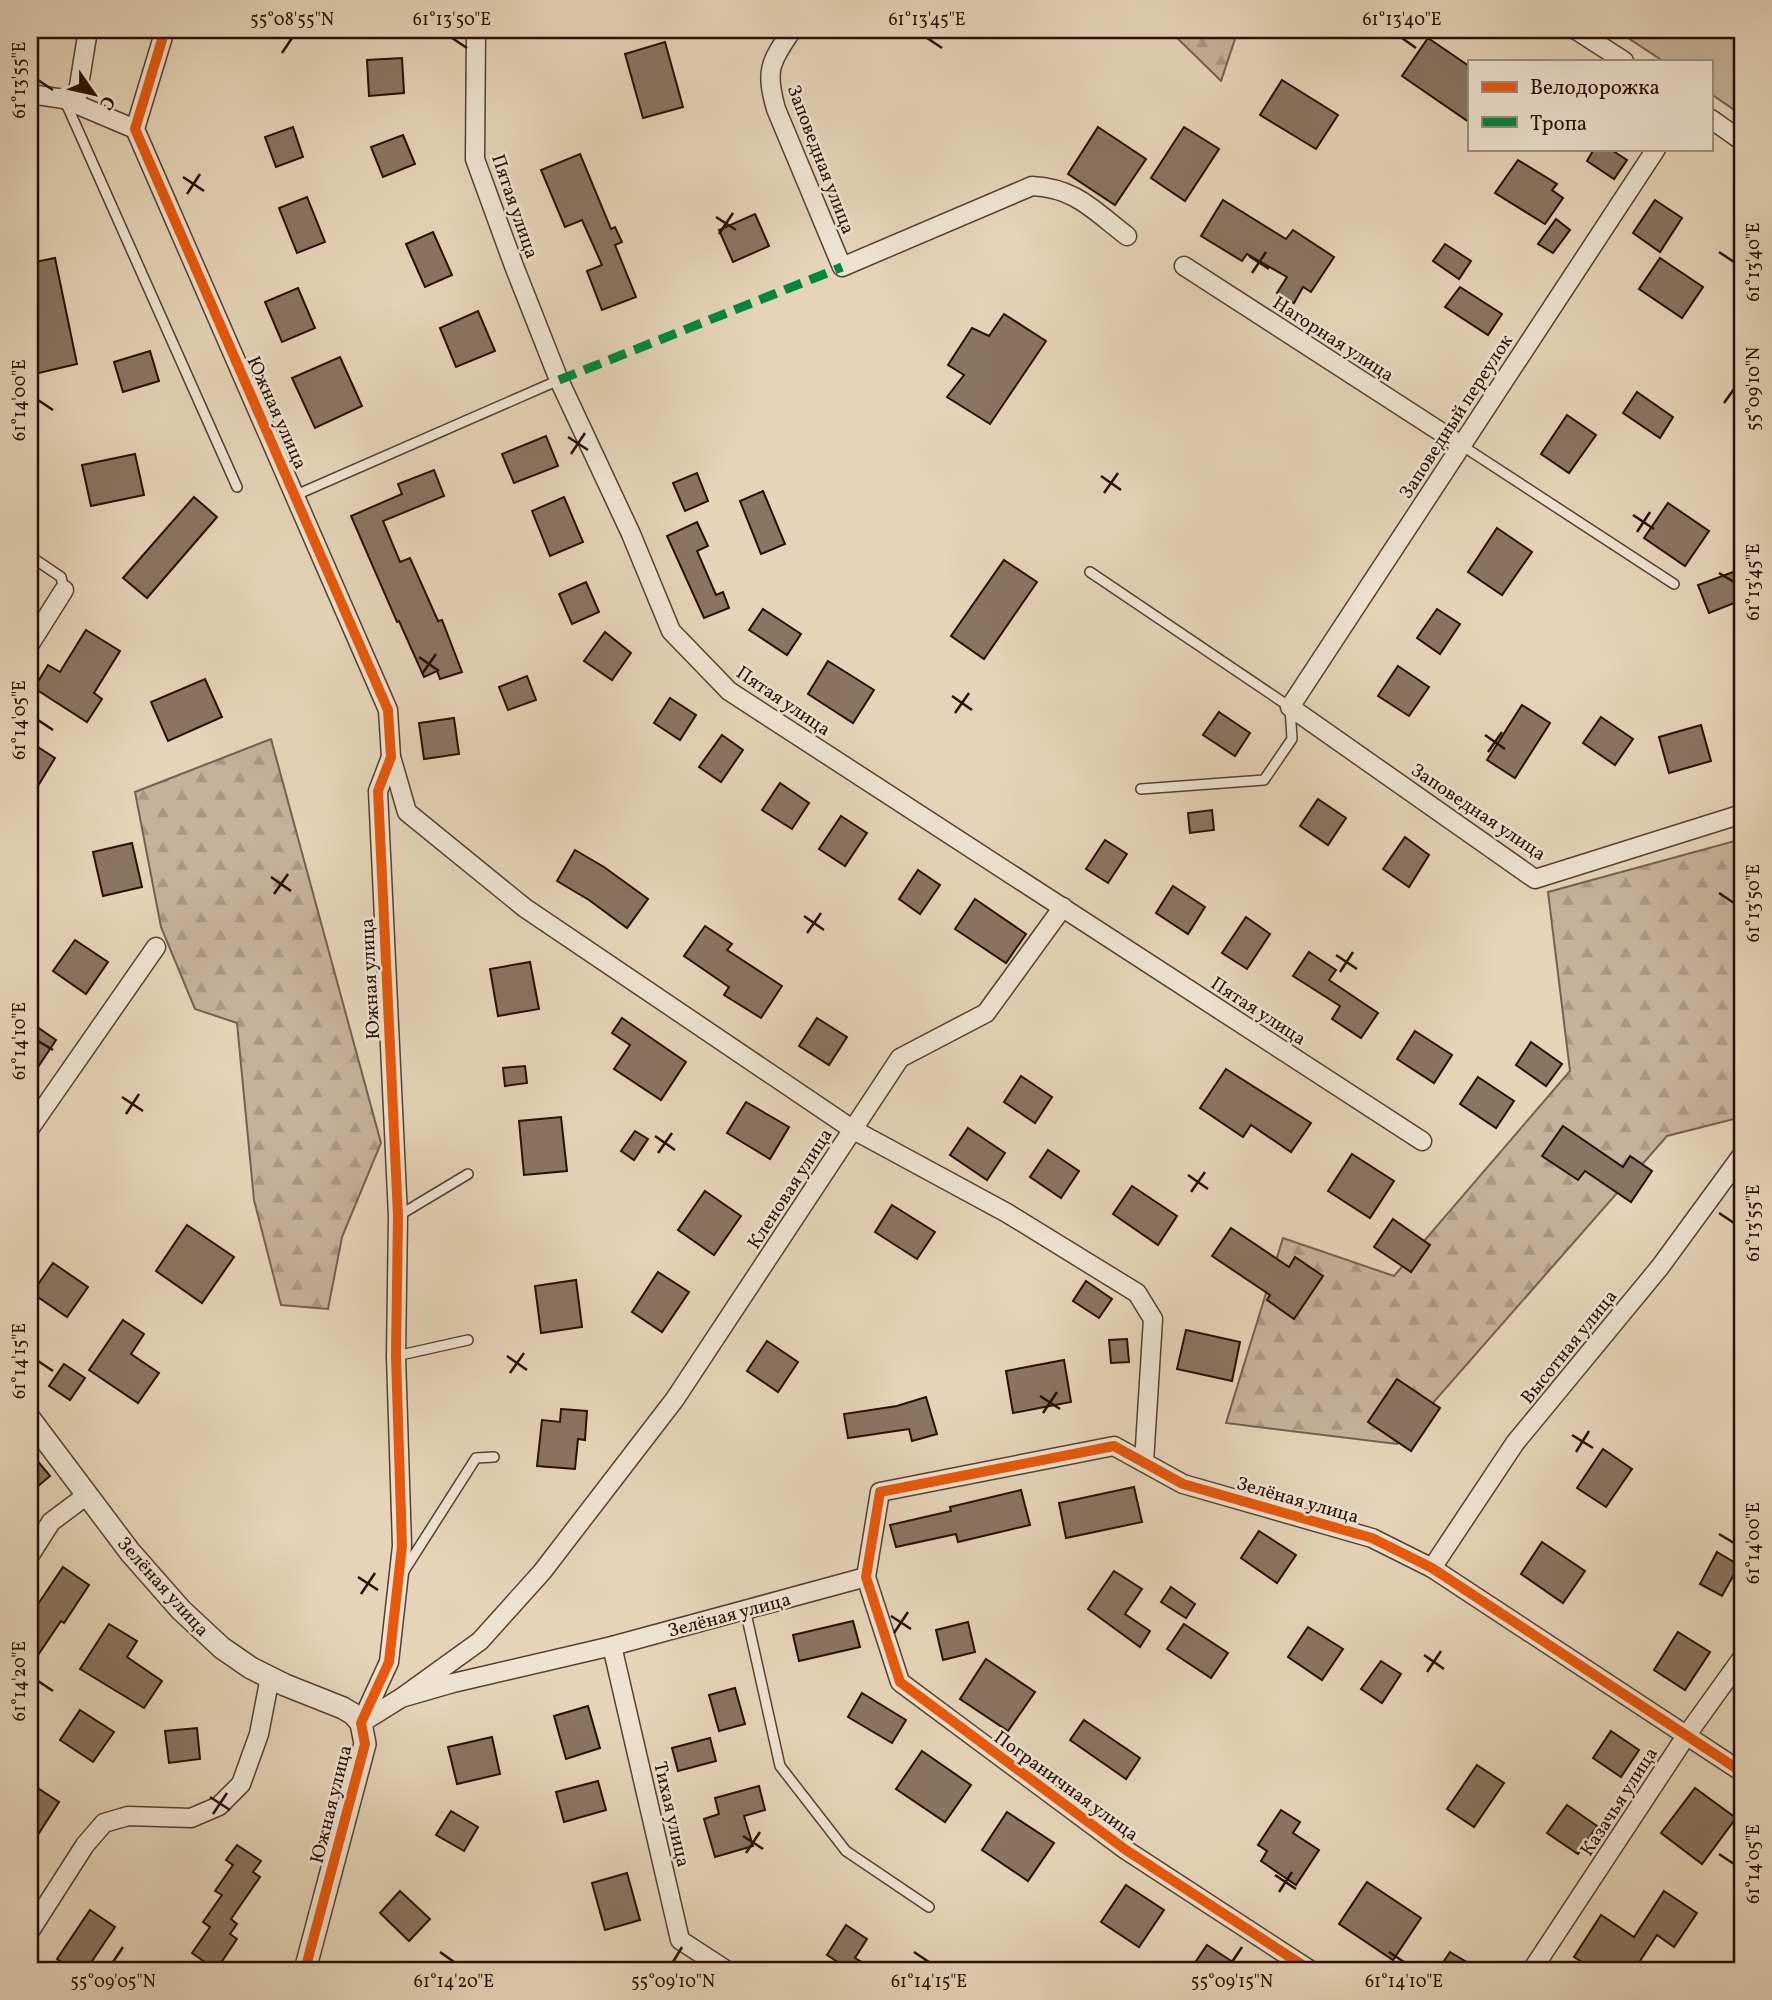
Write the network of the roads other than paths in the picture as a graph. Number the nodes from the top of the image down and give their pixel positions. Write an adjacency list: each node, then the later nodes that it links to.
1 (88, 30): 8 (street)
2 (165, 30): 10 (street)
3 (476, 30): 15 (street, Пятая улица)
4 (792, 30): 13 (street, Заповедная улица)
5 (1576, 30): 6 (street)
6 (1622, 60)
7 (30, 94): 8 (street)
8 (70, 102): 10 (street); 17 (lane)
9 (1712, 120): 11 (street)
10 (135, 129): 18 (street, Южная улица)
11 (1742, 141)
12 (1655, 150): 16 (street, Заповедный переулок)
13 (1127, 236)
14 (1184, 266): 16 (street, Нагорная улица)
15 (559, 380): 18 (lane); 28 (street, Пятая улица)
16 (1461, 445): 21 (lane); 24 (street, Заповедный переулок)
17 (237, 488)
18 (296, 495): 25 (street, Южная улица)
19 (30, 556): 22 (lane)
20 (1090, 572): 24 (lane)
21 (1674, 584)
22 (64, 590): 23 (street)
23 (30, 644)
24 (1290, 706): 26 (lane); 27 (street, Заповедная улица)
25 (391, 757): 31 (street, Кленовая улица); 35 (street, Южная улица)
26 (1141, 789)
27 (1742, 814)
28 (1063, 907): 31 (street); 32 (street, Пятая улица)
29 (156, 947): 30 (street)
30 (30, 1128)
31 (852, 1129): 40 (street); 50 (street, Кленовая улица)
32 (1422, 1141)
33 (1742, 1155): 43 (street, Высотная улица)
34 (468, 1174): 35 (lane)
35 (398, 1216): 37 (street, Южная улица)
36 (468, 1340): 37 (lane)
37 (396, 1356): 45 (street, Южная улица)
38 (30, 1419): 41 (street, Зелёная улица)
39 (494, 1457): 45 (lane)
40 (1144, 1462): 43 (street, Зелёная улица); 44 (street, Зелёная улица)
41 (88, 1495): 42 (street); 49 (street, Зелёная улица)
42 (30, 1555)
43 (1432, 1568): 52 (street, Зелёная улица)
44 (866, 1577): 46 (street, Зелёная улица); 58 (street, Пограничная улица)
45 (398, 1580): 51 (street, Южная улица)
46 (745, 1609): 47 (street, Зелёная улица); 54 (lane)
47 (612, 1646): 50 (street, Зелёная улица); 57 (street, Тихая улица)
48 (1742, 1658): 52 (street, Казачья улица)
49 (270, 1677): 51 (street, Зелёная улица); 55 (street)
50 (401, 1698): 51 (street, Зелёная улица)
51 (361, 1723): 56 (street, Южная улица)
52 (1686, 1736): 53 (street, Зелёная улица); 59 (street, Казачья улица)
53 (1742, 1772)
54 (929, 1907)
55 (30, 1931)
56 (305, 1970)
57 (726, 1970)
58 (1310, 1970)
59 (1532, 1970)

